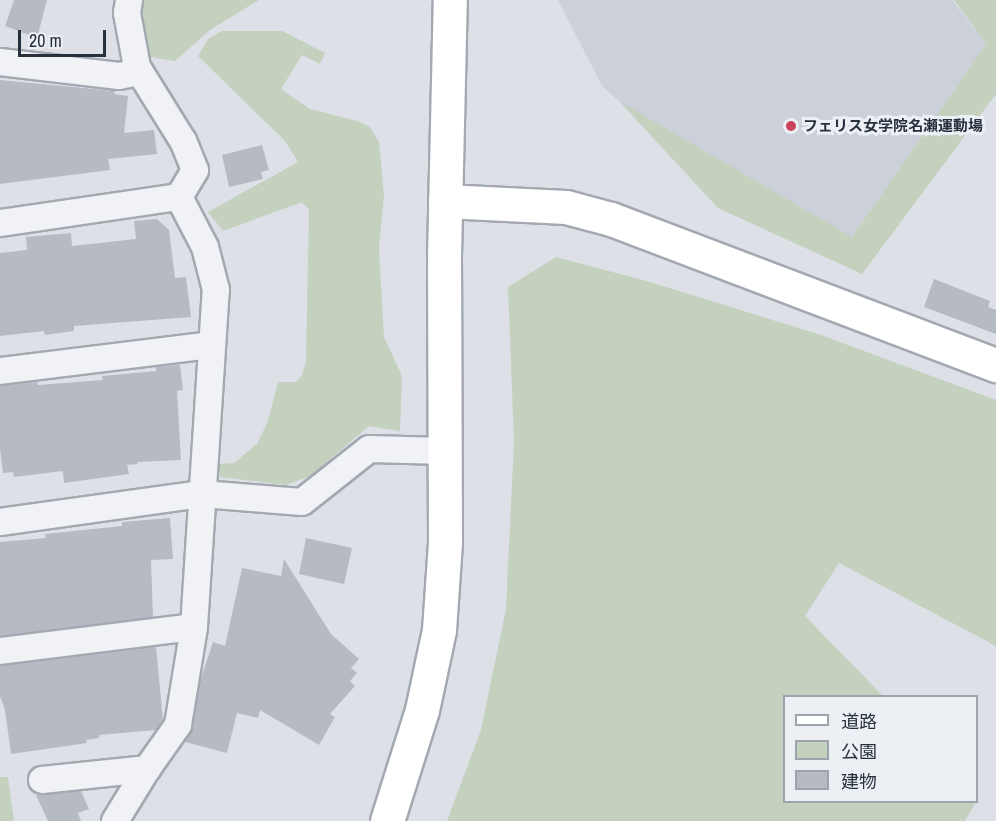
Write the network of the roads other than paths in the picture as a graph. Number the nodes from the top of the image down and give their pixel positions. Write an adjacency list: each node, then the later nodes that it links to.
1 (129, 0): 4 (street)
2 (450, 0): 6 (street)
3 (0, 62): 4 (street)
4 (140, 72): 5 (street)
5 (178, 197): 7 (street); 8 (street)
6 (445, 201): 9 (street); 11 (street)
7 (0, 223)
8 (211, 345): 10 (street); 12 (street)
9 (996, 364)
10 (0, 371)
11 (445, 452): 12 (street); 19 (street)
12 (202, 494): 13 (street); 14 (street)
13 (0, 522)
14 (194, 627): 15 (street); 16 (street)
15 (0, 651)
16 (147, 769): 17 (street); 18 (street)
17 (42, 780)
18 (116, 821)
19 (387, 821)

